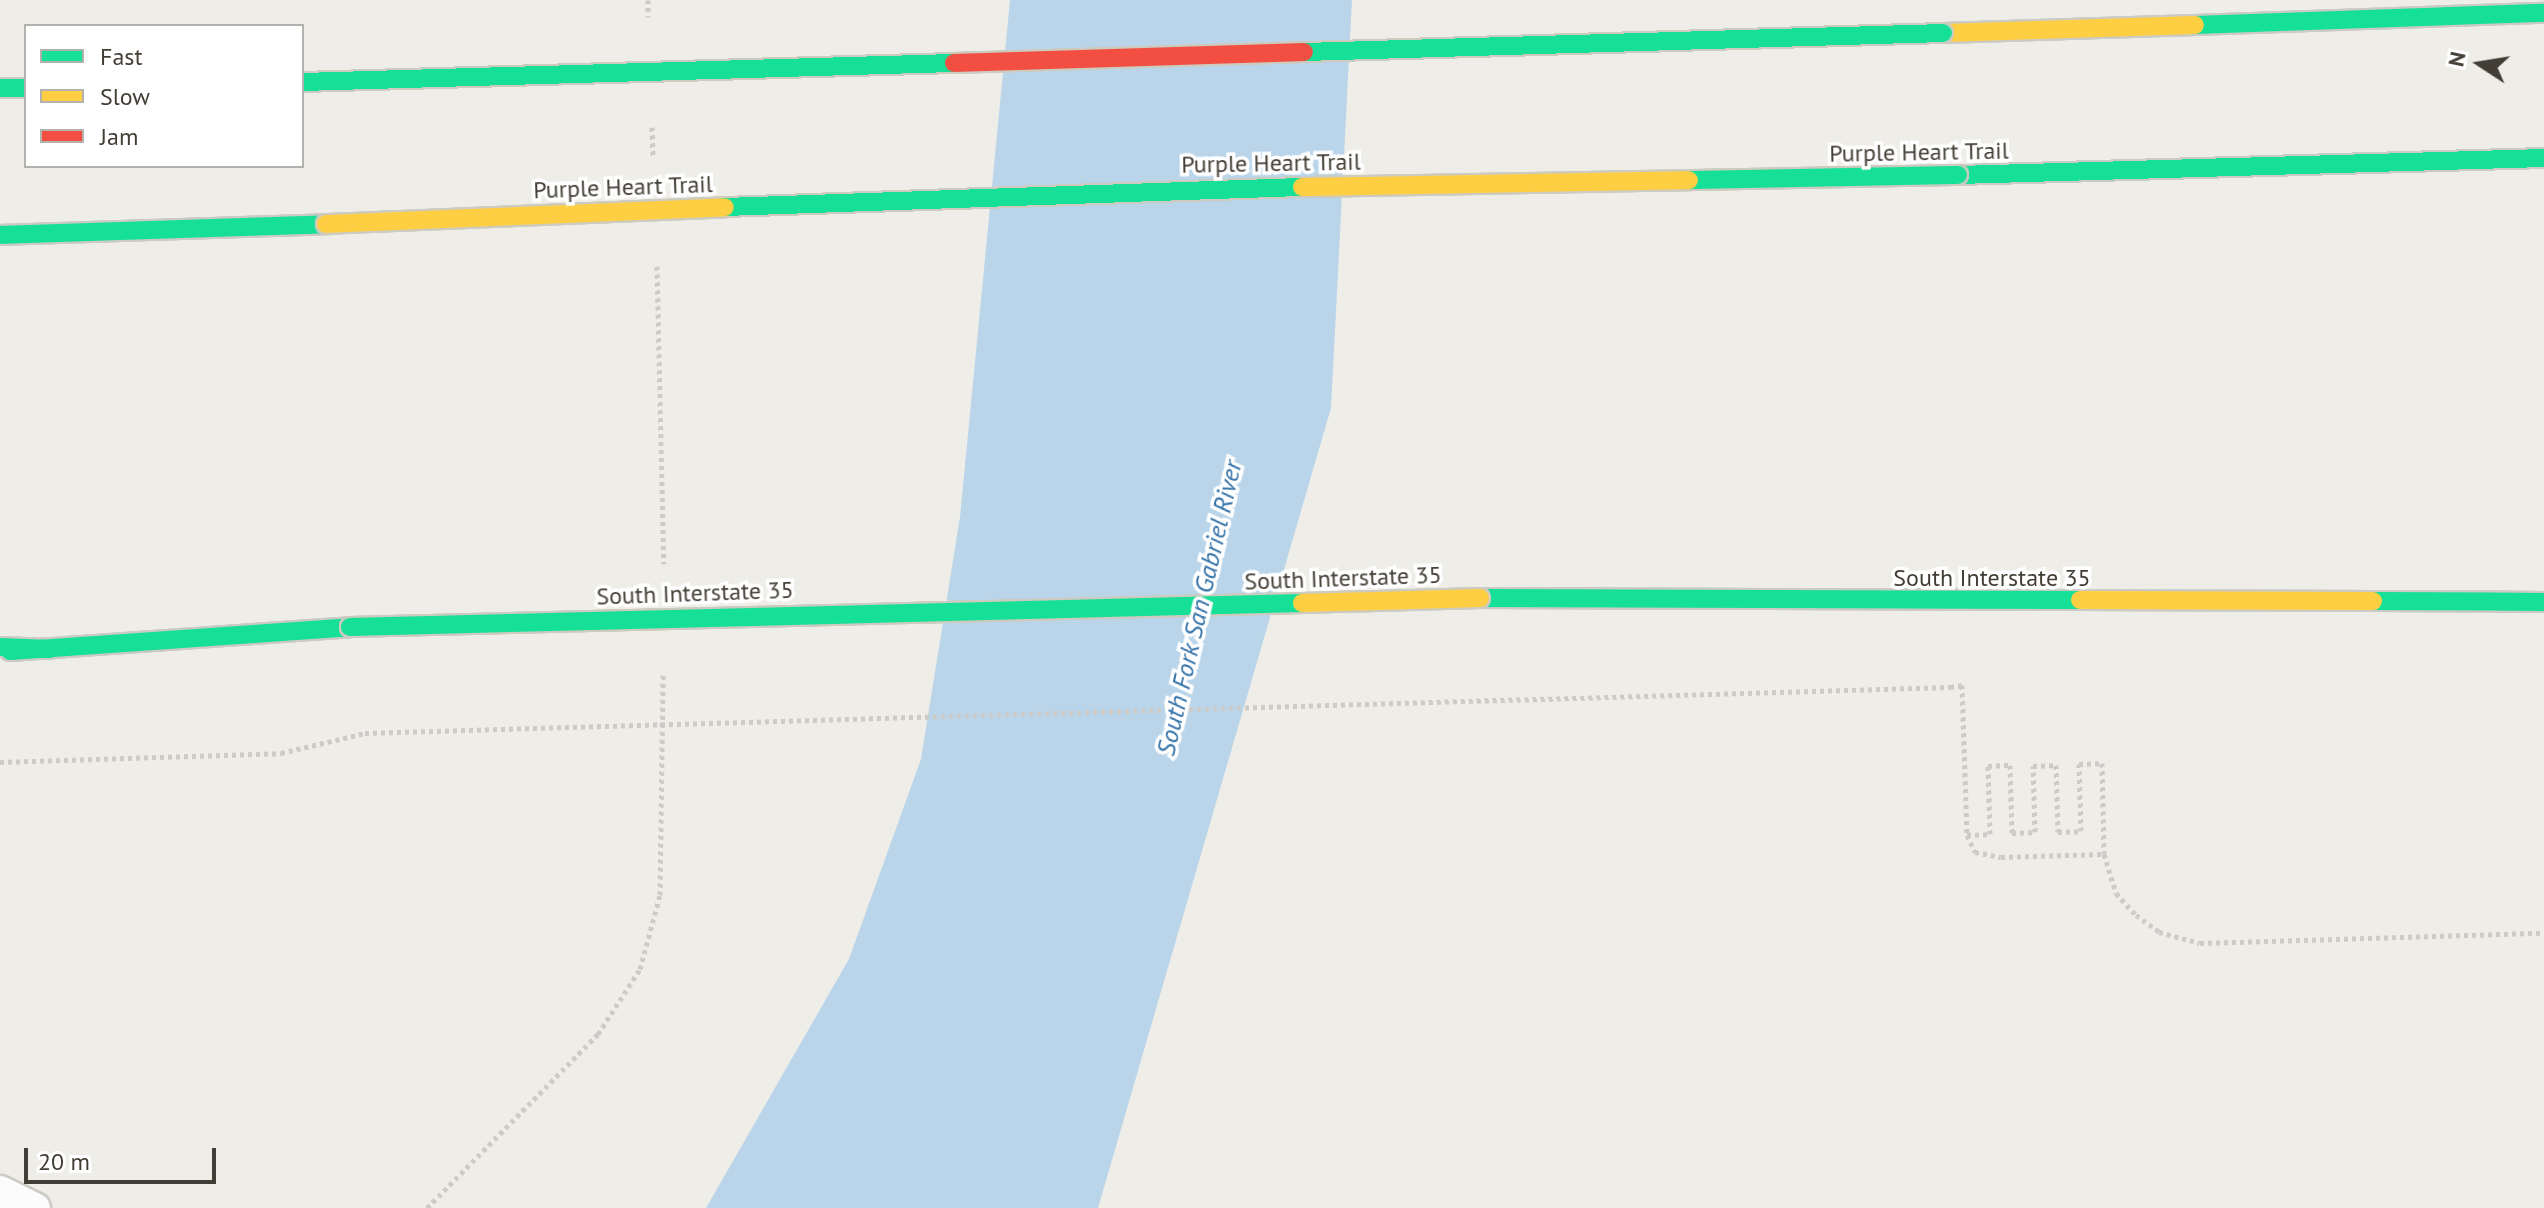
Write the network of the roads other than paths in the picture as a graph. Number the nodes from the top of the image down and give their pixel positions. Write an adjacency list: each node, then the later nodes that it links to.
1 (2544, 13): 2 (main road, bridge)
2 (304, 82)
3 (0, 88): 4 (main road)
4 (24, 88)
5 (2544, 158): 6 (main road, Purple Heart Trail, bridge)
6 (0, 235)
7 (2544, 602): 8 (main road, South Interstate 35, bridge)
8 (0, 649)
9 (0, 1191): 10 (lane)
10 (35, 1208)

